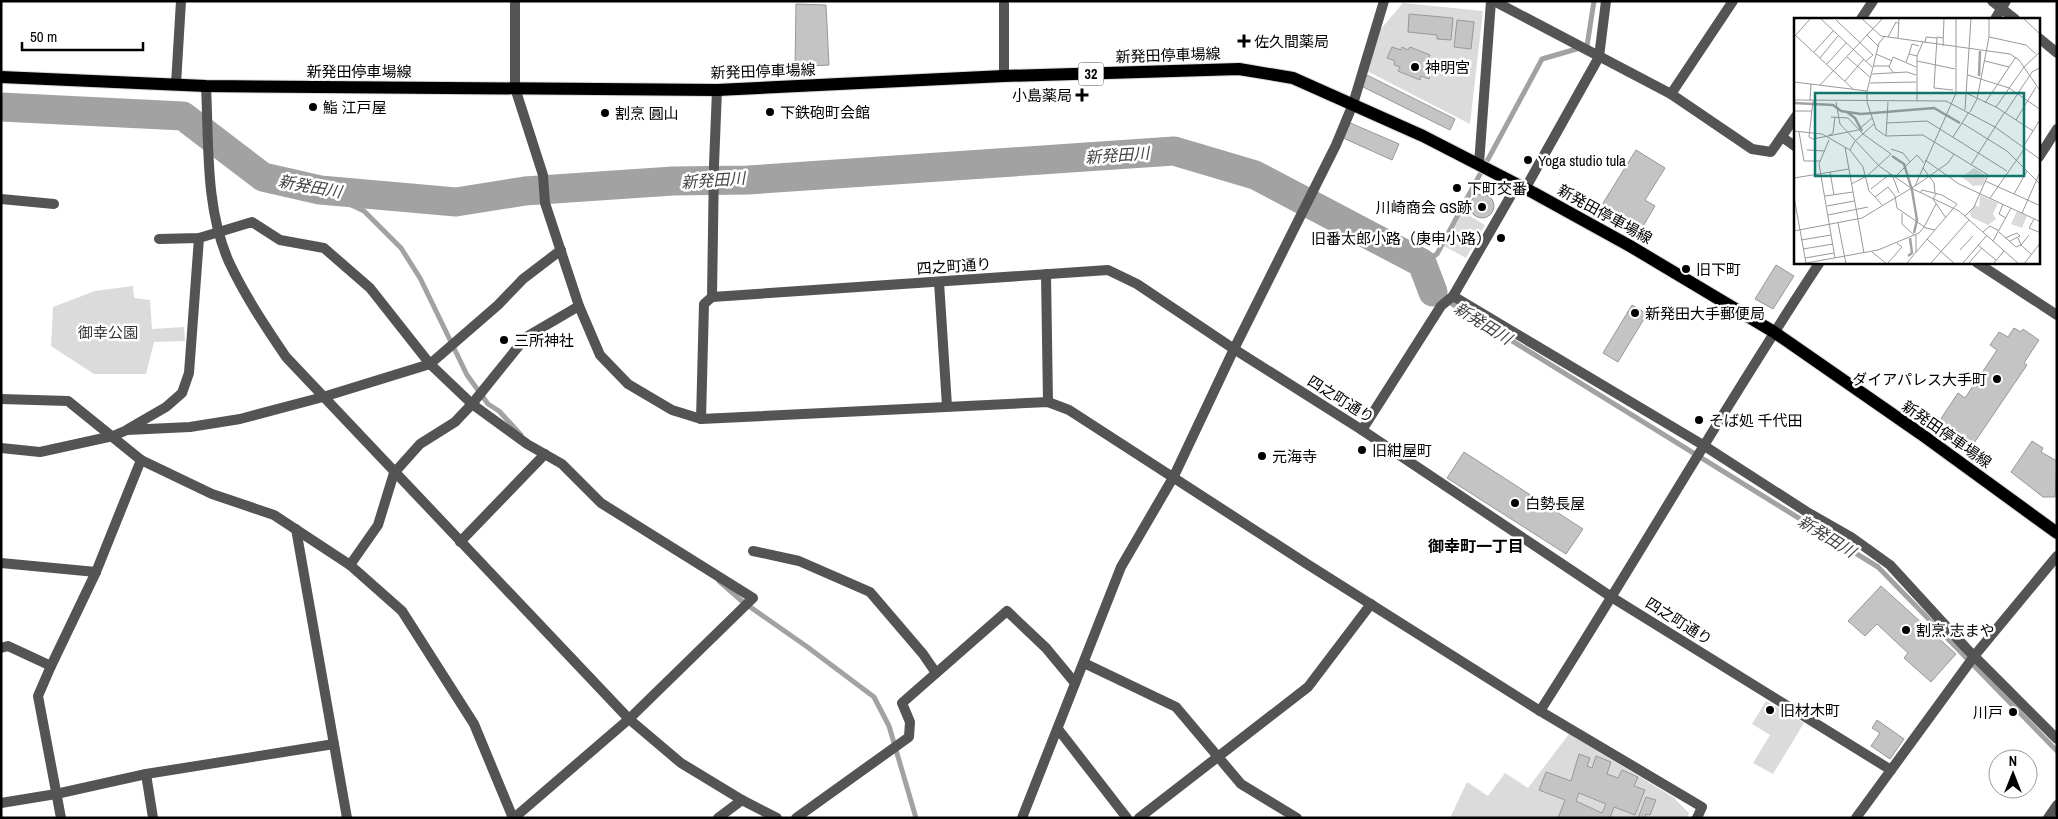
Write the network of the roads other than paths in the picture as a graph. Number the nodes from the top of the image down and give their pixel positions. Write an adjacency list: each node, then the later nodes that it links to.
1 (181, 1): 19 (street)
2 (515, 1): 21 (street)
3 (1004, 1): 17 (street)
4 (1384, 1): 24 (street)
5 (1493, 1): 16 (street); 30 (street)
6 (1606, 1): 16 (street)
7 (1733, 1): 23 (street)
8 (1872, 1): 11 (street)
9 (1992, 1): 10 (street)
10 (2004, 5): 12 (street); 13 (street)
11 (1862, 18)
12 (1996, 18)
13 (2014, 18)
14 (2040, 39): 15 (street)
15 (2057, 53)
16 (1599, 57): 23 (street); 31 (street)
17 (1004, 76): 22 (main road, 新発田停車場線 / 32); 24 (main road, 新発田停車場線 / 32)
18 (1, 77): 19 (main road, 新発田停車場線 / 32)
19 (176, 84): 20 (main road, 新発田停車場線 / 32)
20 (206, 86): 21 (main road, 新発田停車場線 / 32); 34 (street)
21 (515, 88): 22 (main road, 新発田停車場線 / 32); 37 (street)
22 (717, 90): 43 (street)
23 (1671, 94): 27 (street)
24 (1353, 104): 30 (main road, 新発田停車場線 / 32); 47 (street)
25 (1794, 119): 27 (street)
26 (2057, 129): 29 (street)
27 (1782, 137): 28 (street)
28 (1794, 146)
29 (2040, 155)
30 (1479, 164): 31 (main road, 新発田停車場線 / 32)
31 (1521, 187): 42 (street); 46 (main road, 新発田停車場線 / 32)
32 (1, 199): 33 (street)
33 (54, 204)
34 (219, 231): 35 (street); 48 (street); 49 (street)
35 (198, 238): 36 (street); 55 (street)
36 (159, 239)
37 (561, 250): 44 (street); 48 (street)
38 (1819, 264): 46 (street)
39 (1979, 264): 45 (street)
40 (1046, 274): 41 (street, 四之町通り); 47 (street, 四之町通り); 51 (street)
41 (939, 282): 43 (street, 四之町通り); 53 (street)
42 (1453, 296): 56 (street); 58 (street)
43 (712, 297): 54 (street)
44 (579, 306): 52 (street); 54 (street)
45 (2057, 315)
46 (1774, 332): 58 (street); 65 (main road, 新発田停車場線 / 32)
47 (1234, 349): 56 (street, 四之町通り); 63 (street)
48 (430, 364): 49 (street); 52 (street)
49 (323, 397): 55 (street); 62 (street)
50 (1, 399): 57 (street)
51 (1048, 402): 53 (street); 63 (street)
52 (472, 404): 60 (street); 62 (street)
53 (947, 406): 54 (street)
54 (702, 419)
55 (127, 430): 57 (street)
56 (1362, 430): 72 (street, 四之町通り)
57 (113, 436): 59 (street); 61 (street)
58 (1703, 445): 72 (street); 75 (street)
59 (1, 448)
60 (545, 454): 66 (street); 81 (street)
61 (141, 460): 64 (street); 71 (street)
62 (394, 473): 66 (street); 70 (street)
63 (1174, 476): 73 (street); 76 (street)
64 (296, 529): 70 (street); 84 (street)
65 (2056, 529)
66 (460, 542): 81 (street)
67 (753, 551): 78 (street)
68 (2057, 556): 75 (street)
69 (1, 563): 71 (street)
70 (350, 565): 96 (street)
71 (96, 572): 77 (street)
72 (1613, 598): 80 (street); 86 (street, 四之町通り)
73 (1371, 604): 80 (street); 85 (street)
74 (1, 648): 77 (street)
75 (1975, 655): 83 (street); 86 (street)
76 (1084, 663): 79 (street); 85 (street)
77 (51, 666): 88 (street)
78 (936, 673): 79 (street); 98 (street)
79 (1075, 683): 82 (street)
80 (1540, 711): 103 (street)
81 (629, 719): 89 (street); 96 (street)
82 (1058, 729): 99 (street); 100 (street)
83 (2057, 739)
84 (334, 744): 87 (street); 95 (street)
85 (1219, 757): 101 (street); 102 (street)
86 (1891, 770): 104 (street)
87 (146, 774): 88 (street); 94 (street)
88 (56, 794): 90 (street); 93 (street)
89 (742, 800): 92 (street); 97 (street)
90 (1, 803)
91 (2057, 804): 105 (street)
92 (772, 816)
93 (61, 818)
94 (153, 818)
95 (347, 818)
96 (514, 818)
97 (718, 818)
98 (796, 818)
99 (1022, 818)
100 (1127, 818)
101 (1139, 818)
102 (1297, 818)
103 (1697, 818)
104 (1856, 818)
105 (2048, 818)

